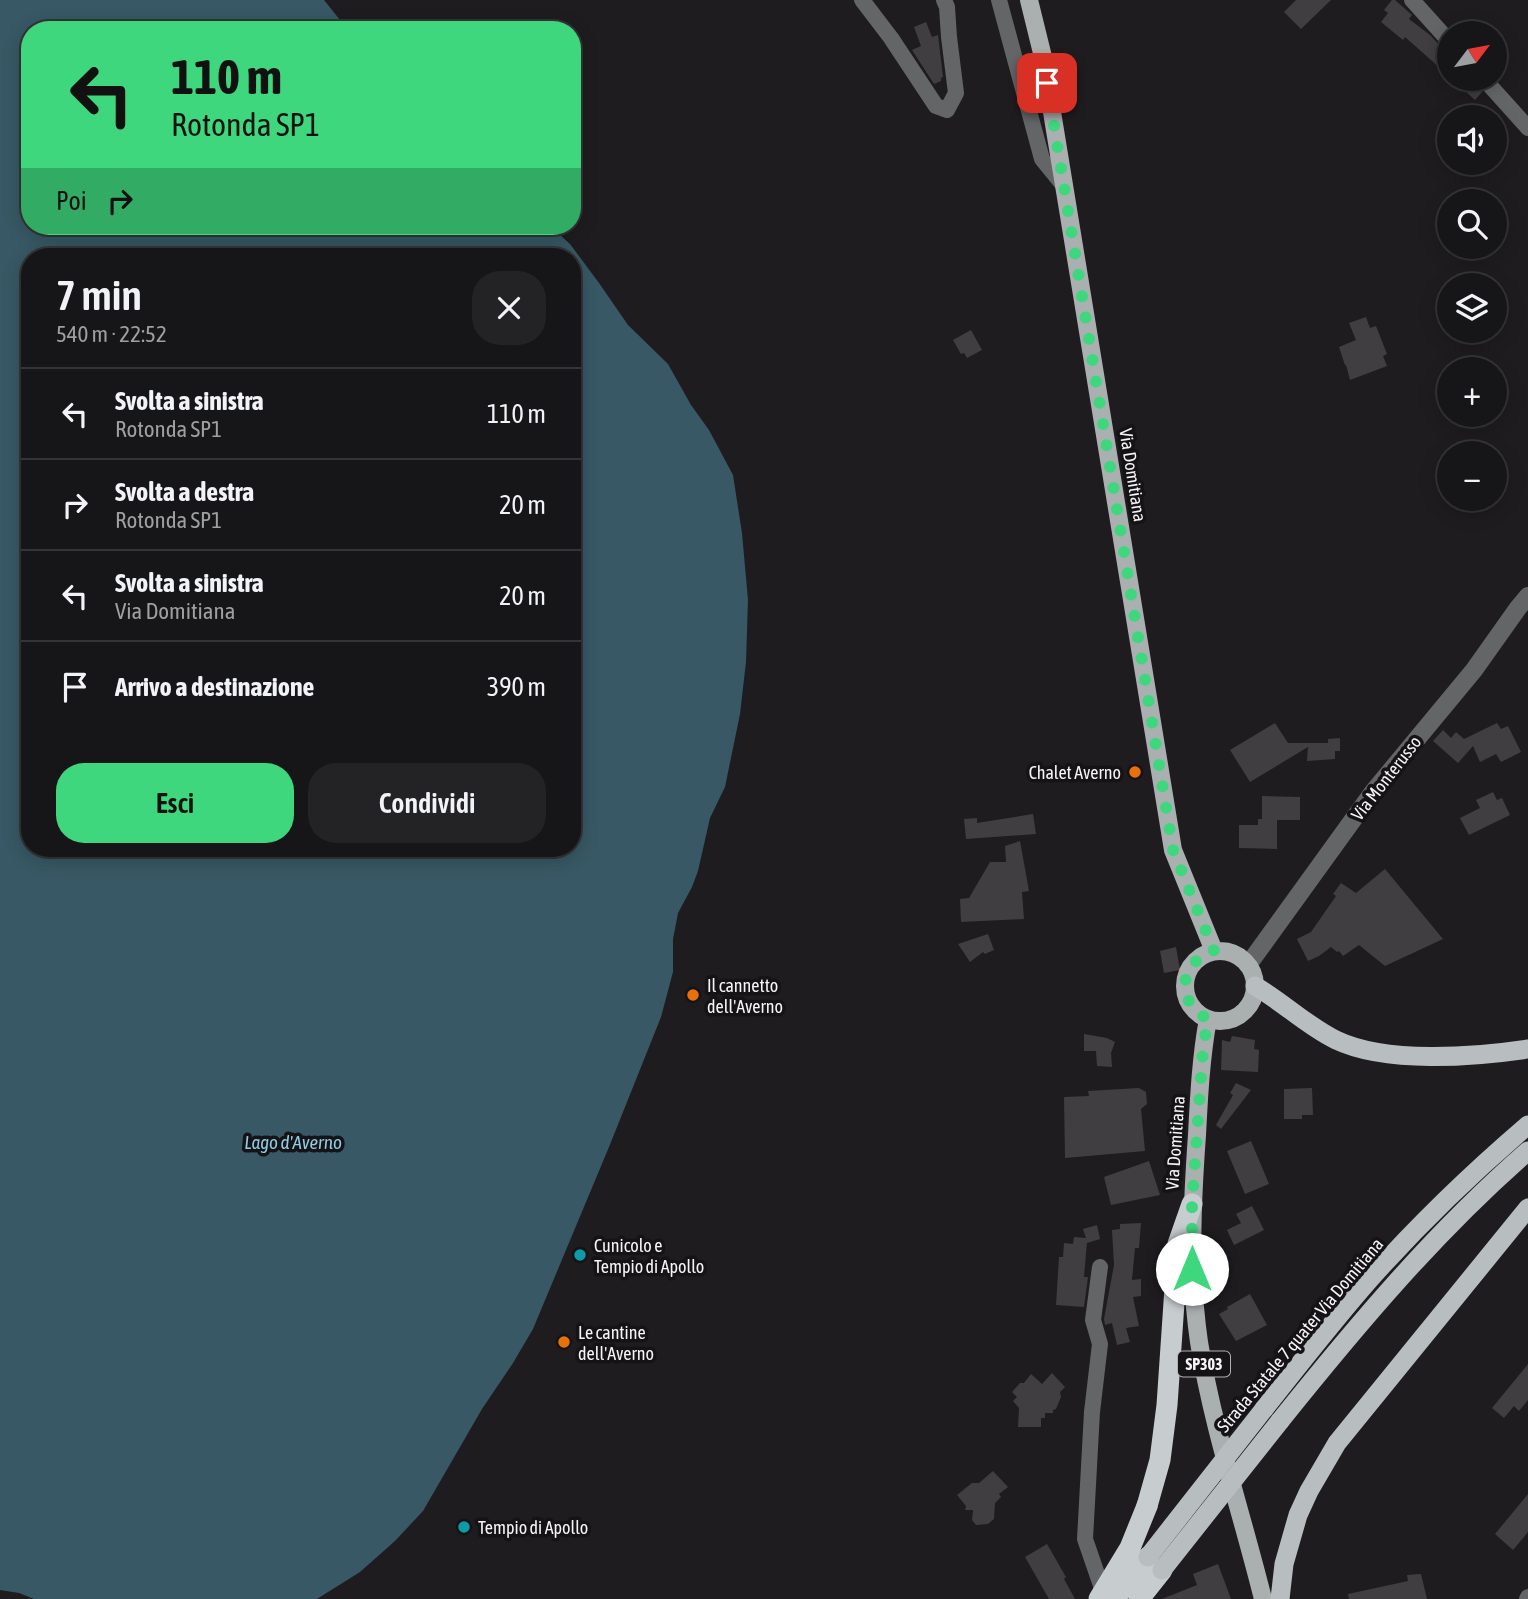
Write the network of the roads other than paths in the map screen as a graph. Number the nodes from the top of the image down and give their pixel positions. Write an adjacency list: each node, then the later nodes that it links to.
1 (863, 0): 2 (street)
2 (944, 0)
3 (999, 0): 9 (street)
4 (1029, 0): 9 (main road, Via Domitiana)
5 (1412, 0): 6 (street)
6 (1437, 28)
7 (1495, 91): 8 (street)
8 (1528, 128)
9 (1064, 186): 11 (main road, Via Domitiana)
10 (1528, 596): 12 (street, Via Monterusso)
11 (1214, 951): 12 (main road); 14 (main road)
12 (1248, 965): 13 (main road)
13 (1255, 986): 14 (main road); 15 (highway)
14 (1208, 1019): 18 (main road, Via Domitiana / SP303)
15 (1528, 1049)
16 (1528, 1125): 21 (highway, Strada Statale 7 quater Via Domitiana, bridge)
17 (1528, 1151): 21 (highway, bridge)
18 (1192, 1204): 22 (highway, bridge); 26 (main road, Via Domitiana / SP303)
19 (1528, 1208): 27 (highway)
20 (1100, 1267): 23 (street)
21 (1155, 1563): 24 (highway); 25 (highway)
22 (1099, 1599)
23 (1106, 1599)
24 (1114, 1599)
25 (1139, 1599)
26 (1264, 1599)
27 (1280, 1599)

